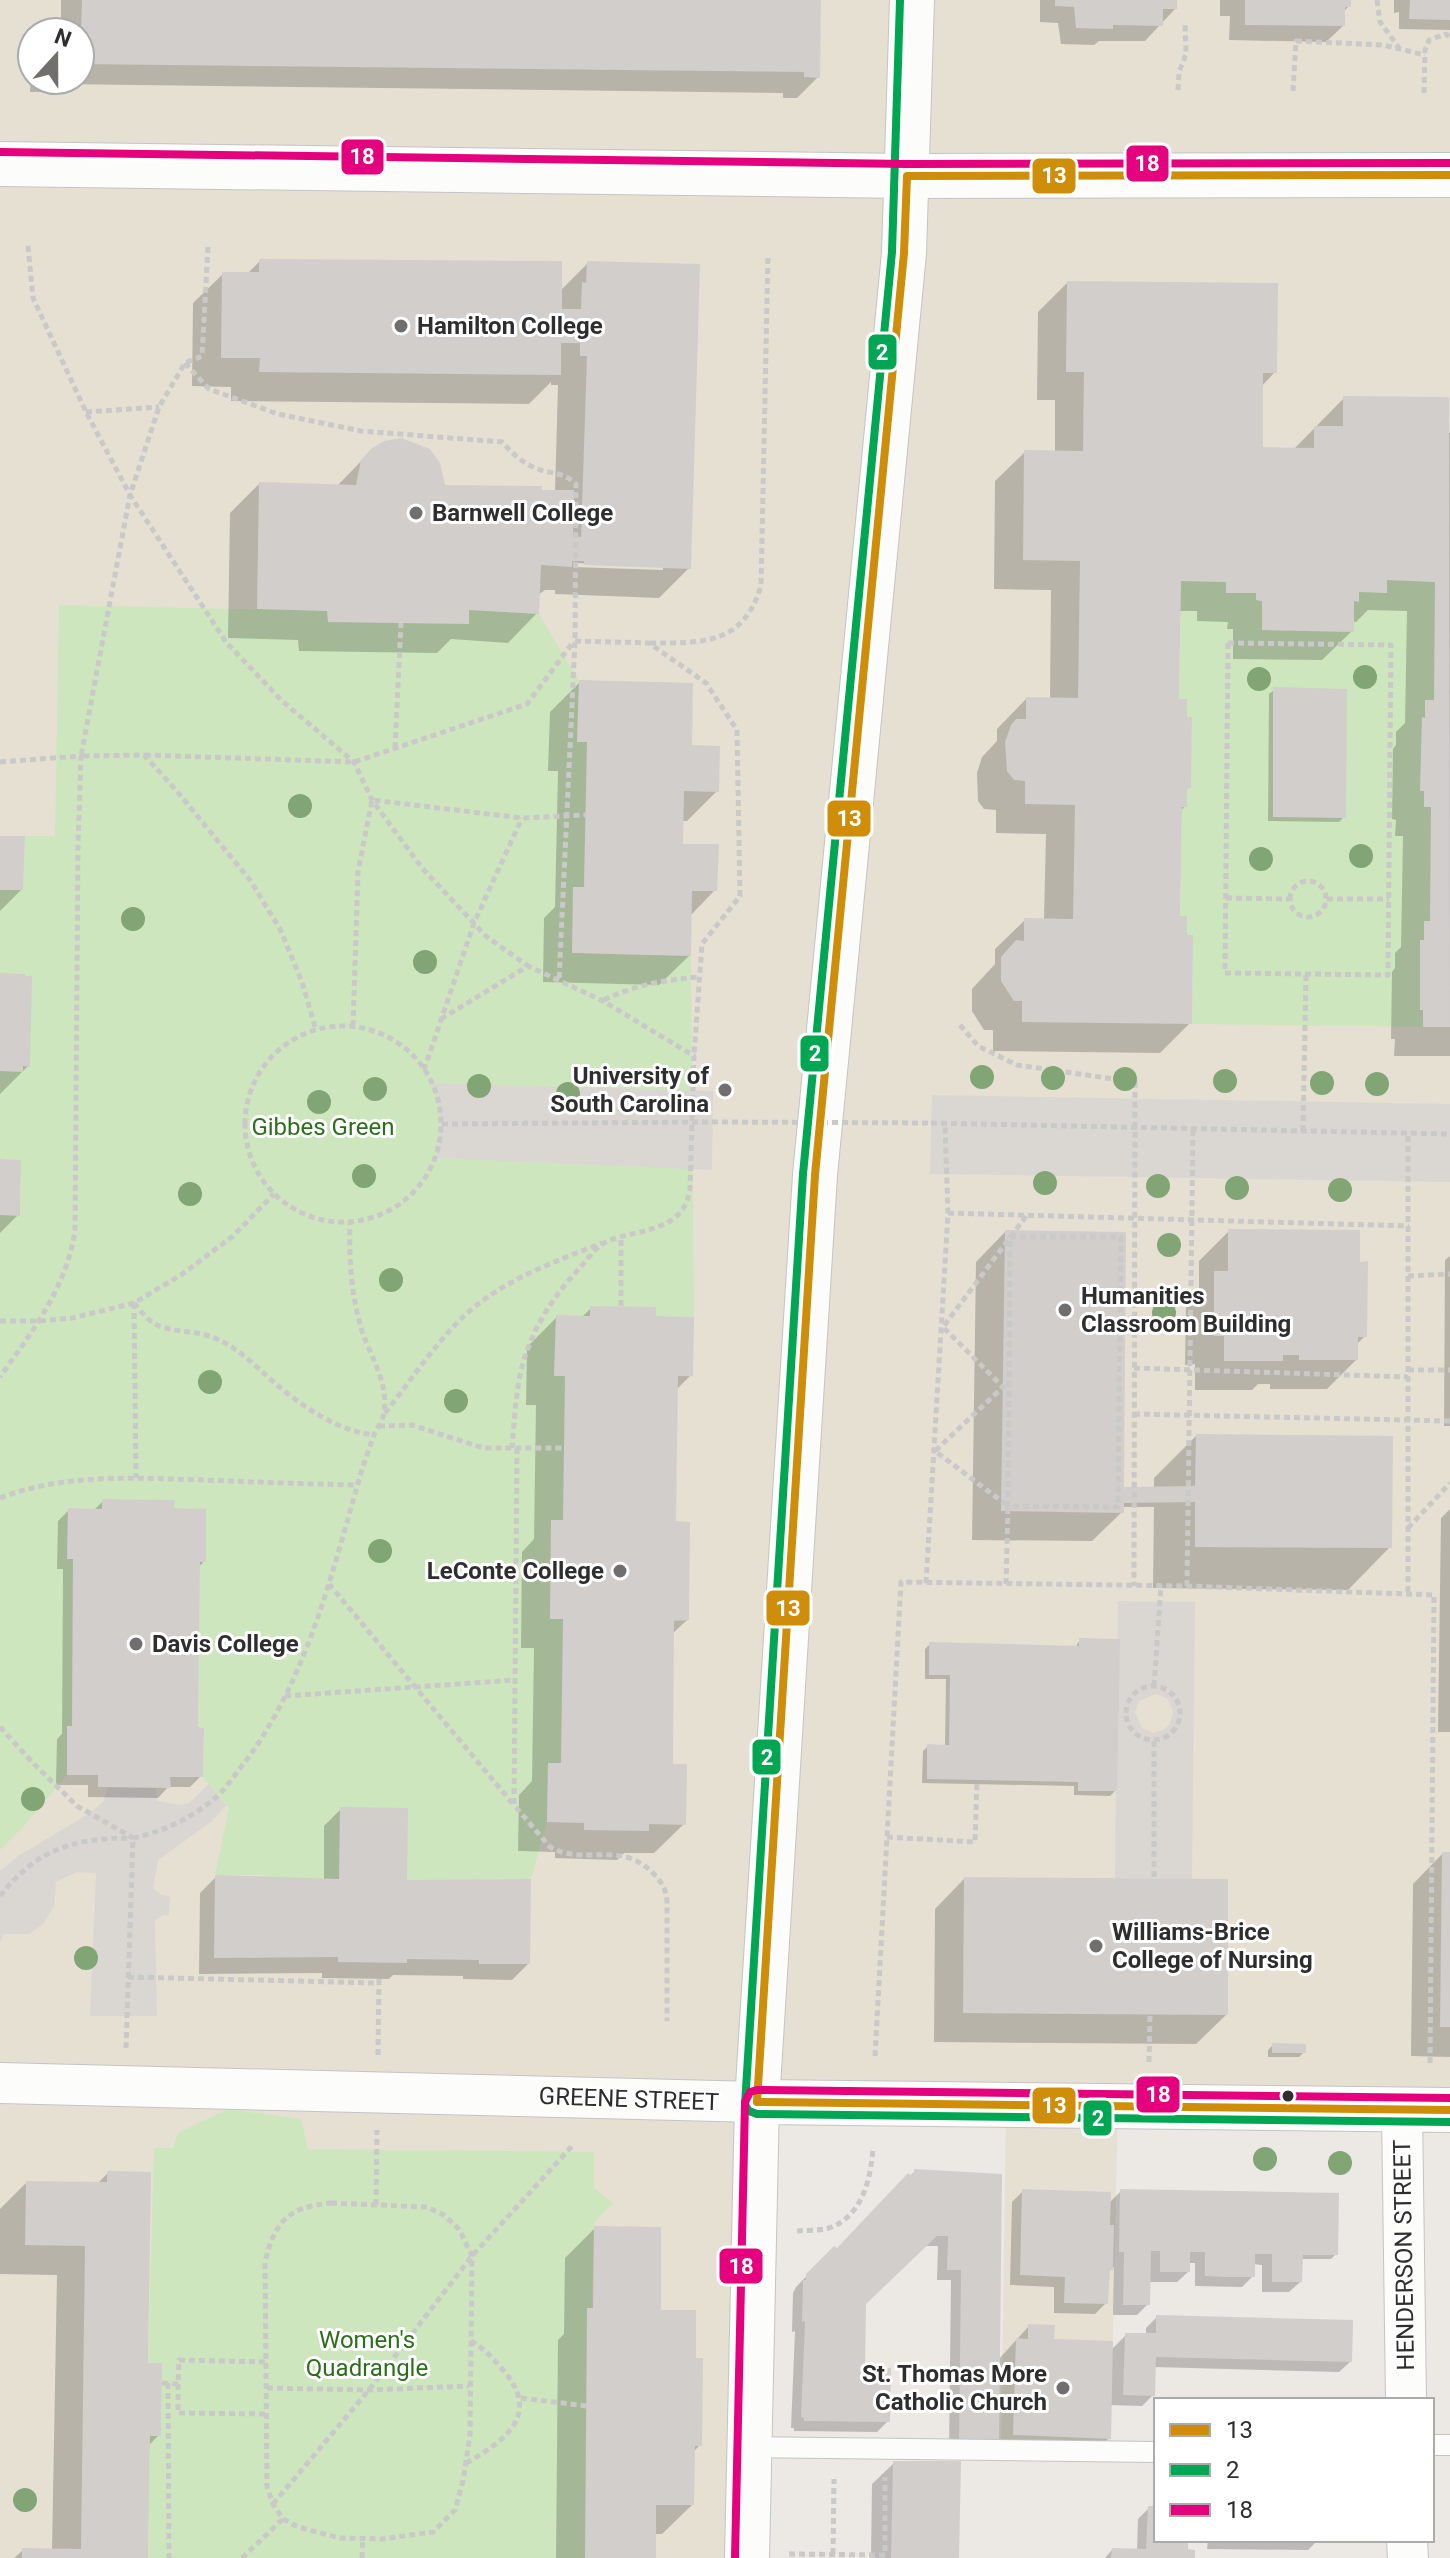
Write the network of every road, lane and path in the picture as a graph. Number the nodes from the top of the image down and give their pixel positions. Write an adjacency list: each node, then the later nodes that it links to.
1 (912, 0): 12 (street)
2 (1377, 0): 5 (path)
3 (1185, 23): 7 (path)
4 (1450, 37): 6 (path)
5 (1400, 49): 6 (path); 8 (path)
6 (1425, 55): 9 (path)
7 (1178, 90)
8 (1293, 91)
9 (1424, 93)
10 (0, 164): 12 (street)
11 (1450, 175): 12 (street)
12 (907, 176): 124 (street)
13 (28, 246): 18 (path)
14 (208, 247): 16 (path)
15 (768, 254): 22 (path)
16 (185, 363): 17 (path); 21 (path)
17 (159, 407): 18 (path); 19 (path)
18 (86, 412): 19 (path)
19 (130, 495): 25 (path); 27 (path)
20 (401, 623): 23 (path)
21 (575, 641): 22 (path); 23 (path); 30 (path)
22 (649, 643): 39 (path)
23 (395, 748): 27 (path)
24 (144, 755): 25 (path); 27 (path); 45 (path)
25 (81, 756): 26 (path); 73 (path)
26 (0, 762)
27 (354, 762): 28 (path)
28 (372, 800): 31 (path); 36 (path); 44 (path)
29 (586, 815): 30 (path)
30 (567, 816): 31 (path); 40 (path)
31 (522, 818): 36 (path)
32 (1226, 898): 33 (path); 35 (path); 38 (path)
33 (1290, 899): 34 (path); 34 (path)
34 (1327, 899): 35 (path)
35 (1389, 899): 38 (path)
36 (474, 923): 37 (path); 42 (path)
37 (528, 966): 40 (path); 42 (path)
38 (1306, 974): 53 (path)
39 (698, 977): 41 (path); 46 (path)
40 (559, 981): 41 (path)
41 (603, 1001): 46 (path)
42 (441, 1019): 47 (path)
43 (960, 1025): 51 (path)
44 (353, 1026): 45 (path); 47 (path)
45 (316, 1030): 56 (path)
46 (694, 1056): 48 (path)
47 (424, 1070): 49 (path)
48 (692, 1123): 49 (path); 50 (path, bridge); 63 (path)
49 (441, 1124): 61 (path)
50 (945, 1124): 51 (path); 57 (path)
51 (1134, 1128): 52 (path); 59 (path)
52 (1193, 1129): 53 (path); 60 (path)
53 (1303, 1131): 54 (path)
54 (1408, 1133): 55 (path); 62 (path)
55 (1450, 1134)
56 (274, 1194): 61 (path); 70 (path)
57 (948, 1213): 58 (path); 74 (path)
58 (1027, 1215): 59 (path); 64 (path)
59 (1134, 1218): 60 (path); 66 (path)
60 (1191, 1220): 62 (path); 76 (path)
61 (350, 1223): 80 (path)
62 (1409, 1226): 69 (path)
63 (621, 1237): 67 (path); 71 (path)
64 (1010, 1237): 65 (path); 74 (path); 94 (path)
65 (1121, 1237): 66 (path); 94 (path)
66 (1134, 1237): 75 (path)
67 (604, 1243): 80 (path); 87 (path)
68 (1450, 1274): 69 (path)
69 (1408, 1276): 78 (path)
70 (134, 1303): 73 (path); 86 (path); 90 (path)
71 (621, 1306)
72 (0, 1321): 73 (path)
73 (39, 1321): 79 (path)
74 (943, 1327): 89 (path); 89 (path)
75 (1134, 1368): 76 (path); 81 (path)
76 (1190, 1370): 78 (path); 82 (path)
77 (1450, 1370): 78 (path)
78 (1408, 1374): 83 (path)
79 (0, 1377)
80 (384, 1414): 85 (path)
81 (1134, 1414): 82 (path); 99 (path)
82 (1189, 1415): 83 (path); 101 (path)
83 (1408, 1420): 84 (path); 95 (path)
84 (1450, 1421)
85 (378, 1426): 86 (path); 87 (path)
86 (374, 1435): 92 (path)
87 (515, 1448): 88 (path); 103 (path)
88 (564, 1448)
89 (935, 1451): 94 (path); 96 (path)
90 (136, 1478): 92 (path); 93 (path)
91 (1450, 1483): 95 (path)
92 (357, 1485): 97 (path)
93 (0, 1498)
94 (1008, 1506): 98 (path)
95 (1408, 1528): 102 (path)
96 (926, 1583): 98 (path); 111 (path)
97 (329, 1584): 105 (path); 106 (path)
98 (1006, 1584): 99 (path)
99 (1134, 1586): 100 (path)
100 (1161, 1586): 101 (path); 104 (path)
101 (1187, 1586): 102 (path)
102 (1408, 1593): 122 (path)
103 (515, 1680): 105 (path); 110 (path)
104 (1154, 1686): 108 (path); 108 (path)
105 (414, 1687): 106 (path); 110 (path)
106 (285, 1696): 112 (path)
107 (0, 1727): 112 (path)
108 (1154, 1741): 113 (path)
109 (977, 1780): 111 (path)
110 (514, 1805): 118 (path)
111 (887, 1837): 119 (path)
112 (133, 1838): 114 (path); 115 (path)
113 (1154, 1879)
114 (0, 1896)
115 (128, 1977): 117 (path); 121 (path)
116 (1150, 2015): 120 (path)
117 (127, 2016)
118 (667, 2021)
119 (875, 2056)
120 (1149, 2062)
121 (378, 2064)
122 (1430, 2068)
123 (0, 2083): 124 (street, GREENE STREET)
124 (757, 2102): 125 (street, GREENE STREET); 143 (street)
125 (1402, 2110): 126 (street, GREENE STREET); 140 (street, HENDERSON STREET)
126 (1450, 2110)
127 (377, 2121): 130 (path)
128 (574, 2144): 132 (path)
129 (873, 2147): 131 (path)
130 (376, 2205): 132 (path); 134 (path)
131 (791, 2231)
132 (472, 2256): 133 (path); 138 (path)
133 (470, 2340): 136 (path); 139 (path)
134 (266, 2362): 135 (path); 137 (path)
135 (178, 2384): 142 (path); 153 (path)
136 (470, 2386): 138 (path); 145 (path)
137 (267, 2388): 138 (path); 142 (path)
138 (369, 2390): 148 (path)
139 (521, 2398): 141 (path); 145 (path)
140 (1406, 2398)
141 (587, 2406)
142 (267, 2414): 148 (path)
143 (750, 2447): 144 (lane); 152 (street)
144 (1154, 2452)
145 (465, 2464): 150 (path)
146 (847, 2477): 151 (path)
147 (872, 2477): 151 (path)
148 (273, 2504): 149 (path)
149 (283, 2519): 150 (path); 154 (path)
150 (363, 2538): 155 (path)
151 (833, 2554): 152 (path)
152 (766, 2556)
153 (169, 2558)
154 (242, 2558)
155 (362, 2558)

